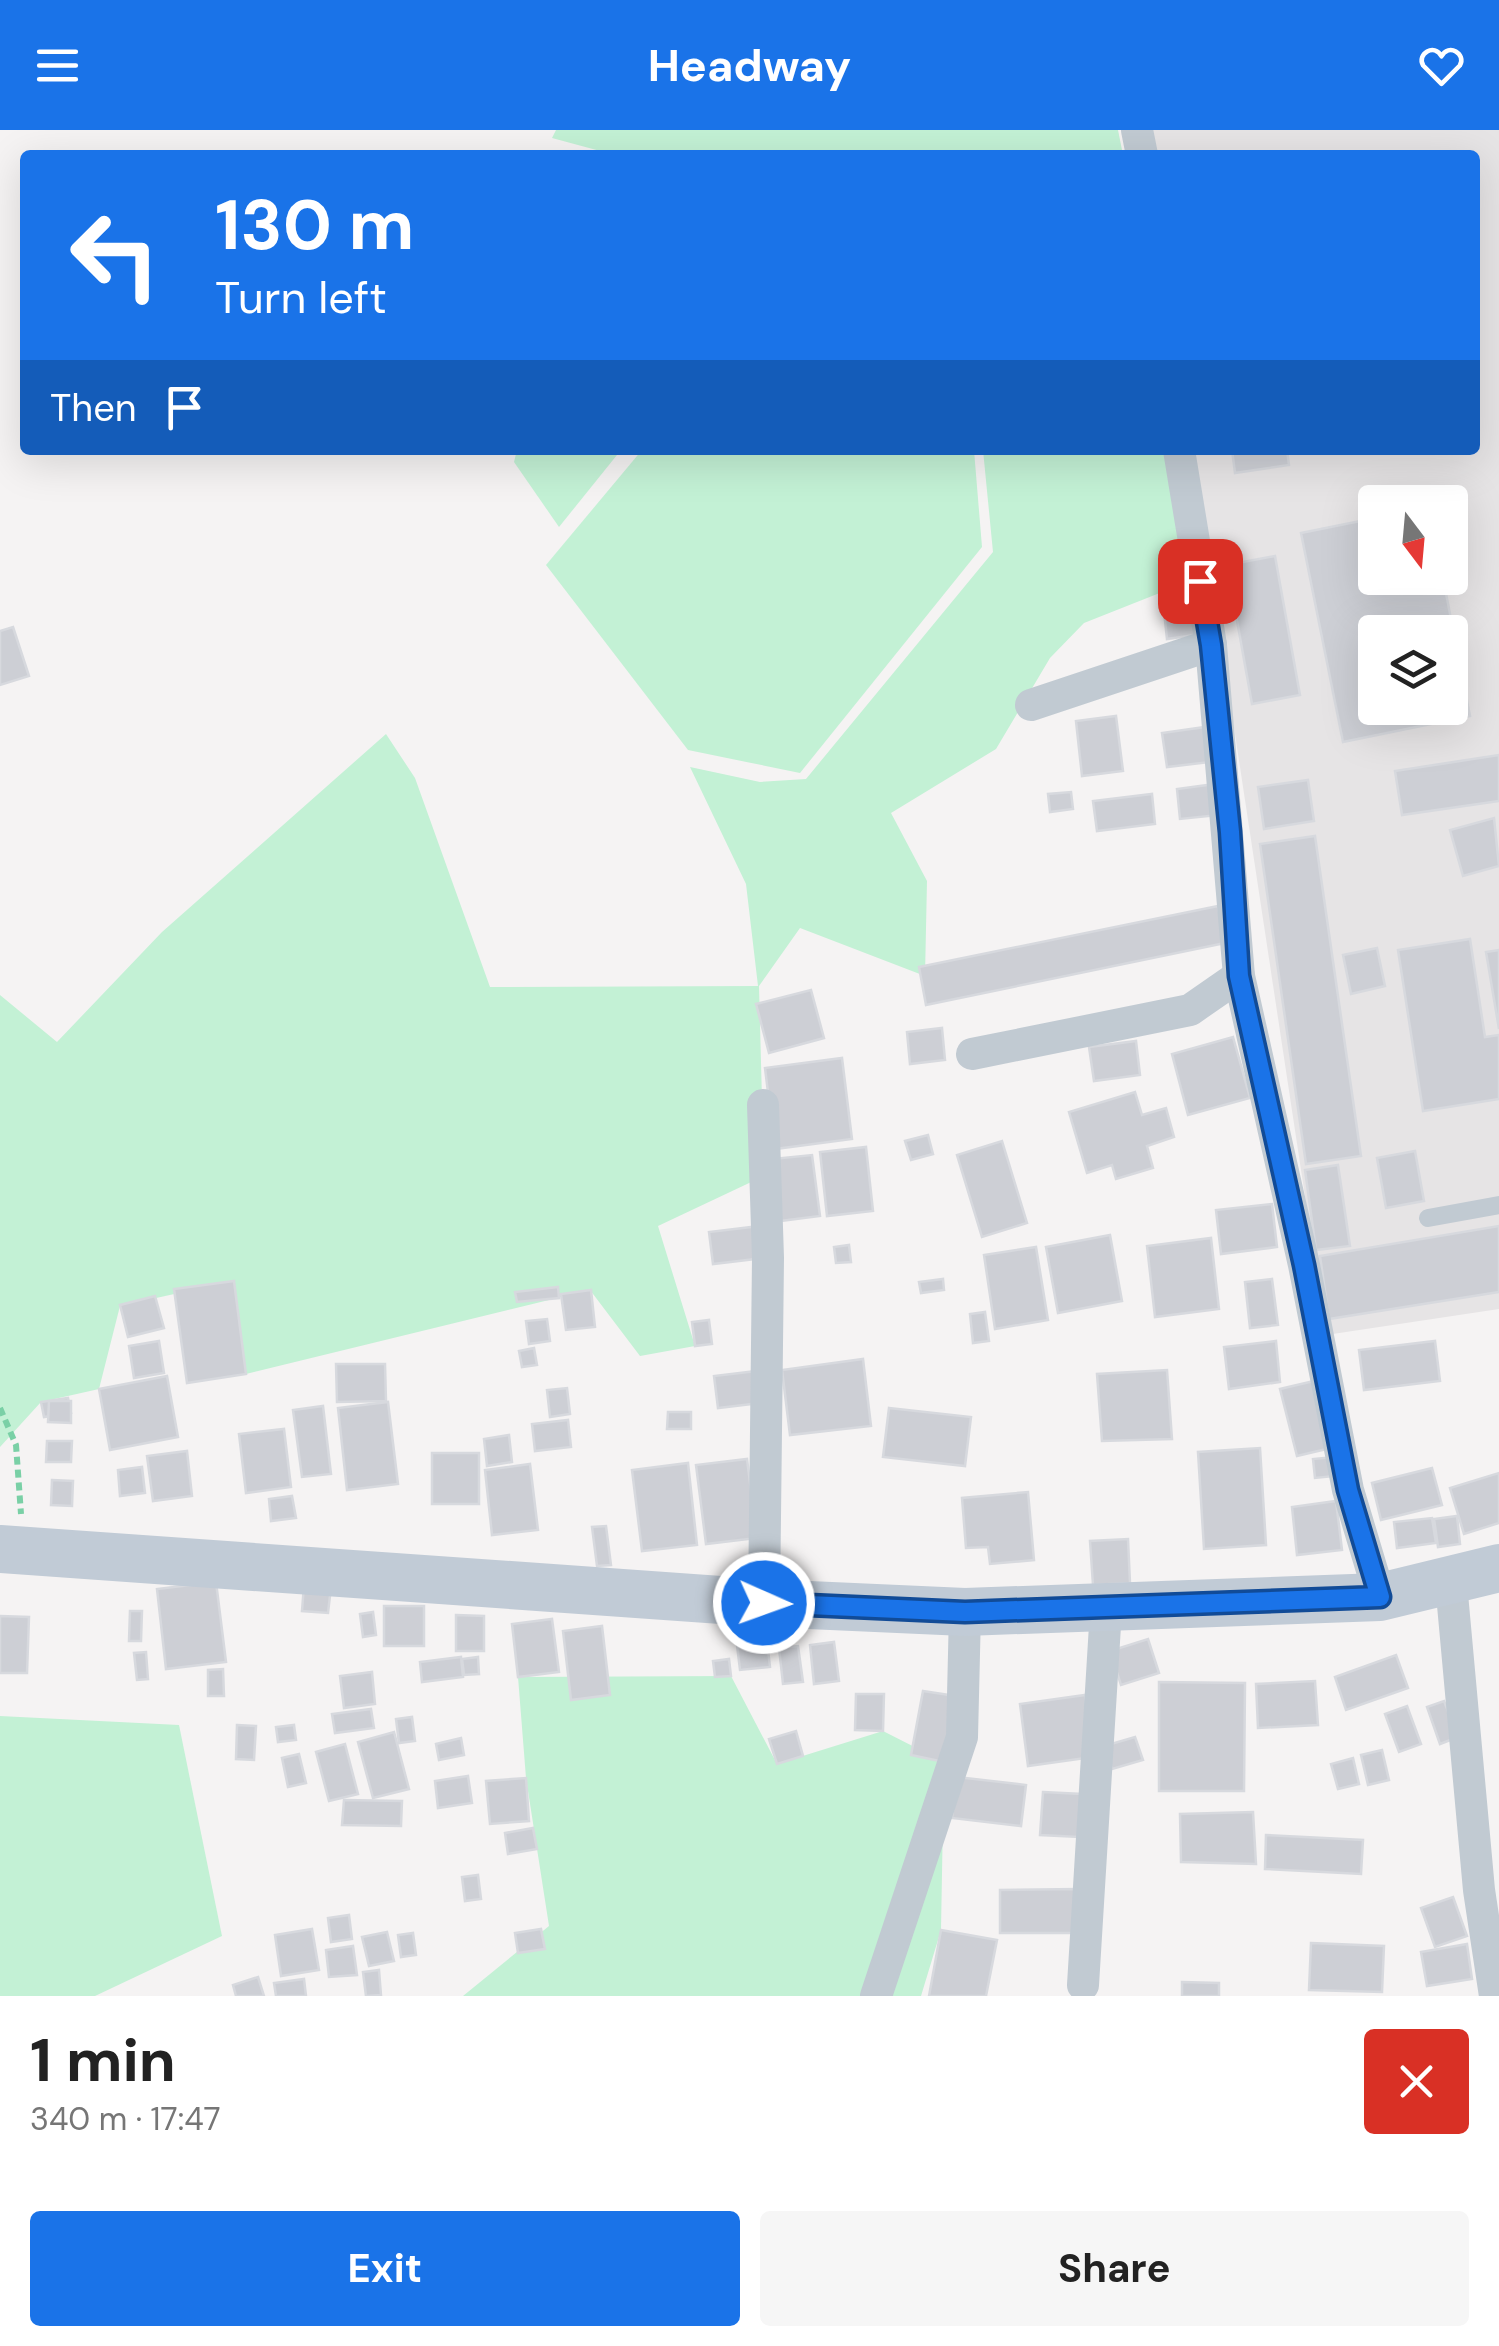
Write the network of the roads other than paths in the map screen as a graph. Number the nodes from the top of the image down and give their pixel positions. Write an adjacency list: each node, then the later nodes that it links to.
1 (1179, 455): 2 (street)
2 (1211, 645): 3 (street); 4 (street)
3 (1031, 705)
4 (1239, 976): 5 (street); 12 (street)
5 (972, 1054)
6 (763, 1105): 13 (street)
7 (1499, 1206): 8 (lane)
8 (1428, 1218)
9 (11, 1549): 13 (main road)
10 (1499, 1568): 11 (main road)
11 (1451, 1583): 12 (main road); 18 (street)
12 (1380, 1597): 14 (main road)
13 (764, 1603): 15 (main road)
14 (1106, 1609): 15 (main road); 16 (street)
15 (965, 1612): 17 (street)
16 (1084, 1985)
17 (876, 1996)
18 (1494, 1996)

